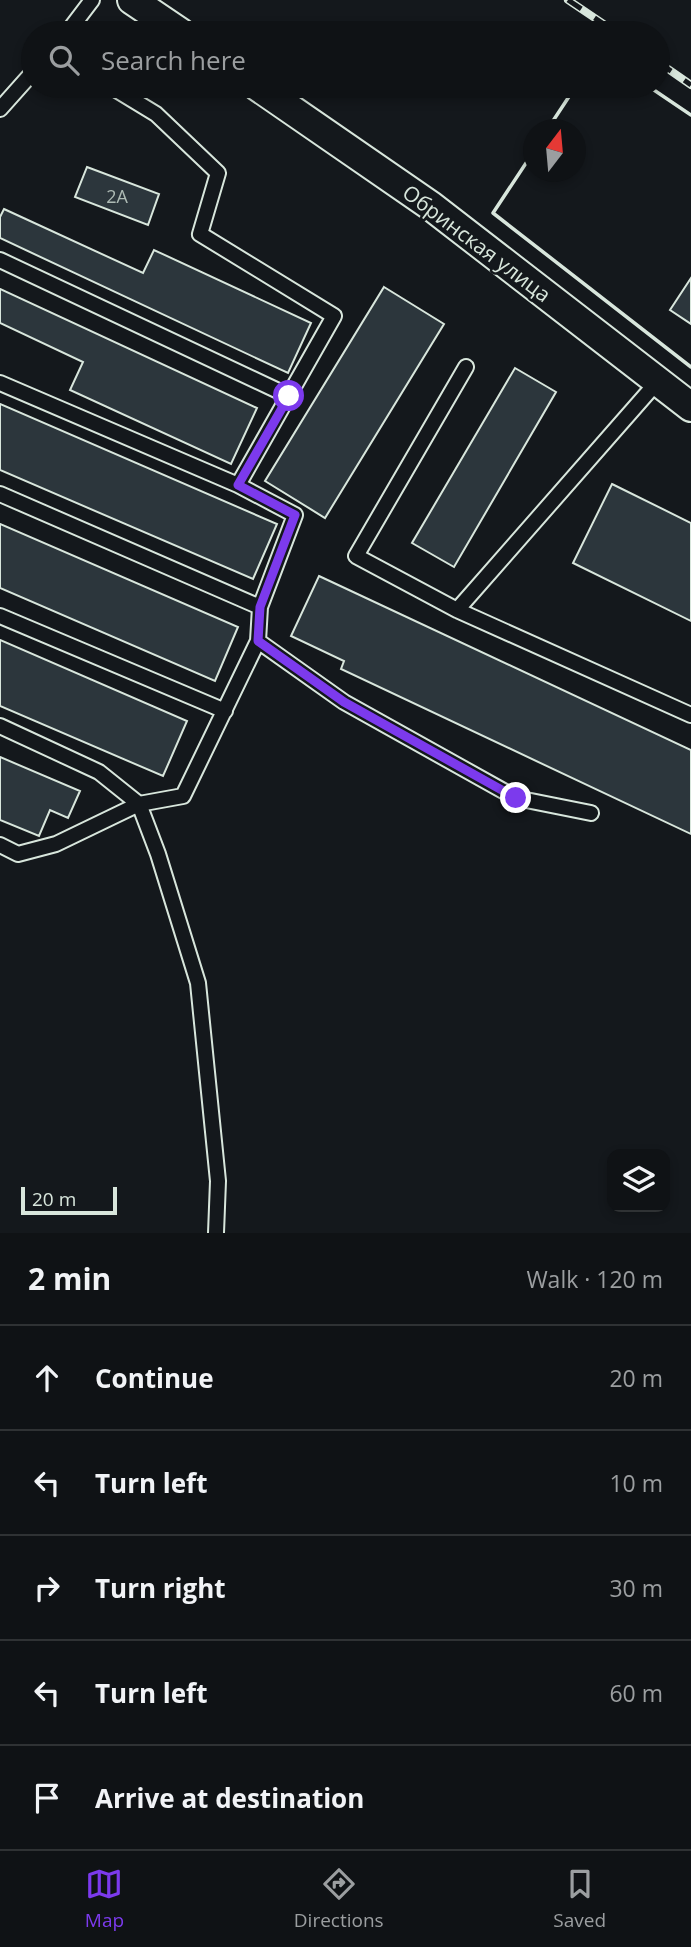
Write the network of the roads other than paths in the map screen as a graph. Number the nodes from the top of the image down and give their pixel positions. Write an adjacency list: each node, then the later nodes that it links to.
1 (92, 0): 3 (lane)
2 (132, 0): 4 (street)
3 (76, 21)
4 (163, 21)
5 (21, 85): 8 (lane)
6 (130, 98): 13 (lane)
7 (274, 98): 11 (street, Обринская улица)
8 (0, 109)
9 (0, 260): 13 (lane)
10 (466, 367): 18 (lane)
11 (657, 382): 14 (street, Обринская улица); 18 (lane)
12 (0, 383): 15 (lane)
13 (289, 396): 15 (lane)
14 (691, 407)
15 (238, 485): 17 (lane)
16 (0, 494): 17 (lane)
17 (260, 607): 20 (lane)
18 (457, 610): 22 (lane)
19 (0, 616): 21 (lane)
20 (258, 641): 21 (lane); 25 (lane)
21 (225, 710): 24 (lane)
22 (691, 715)
23 (0, 726): 24 (lane)
24 (139, 804): 26 (lane); 27 (lane)
25 (592, 813)
26 (0, 845)
27 (216, 1233)

